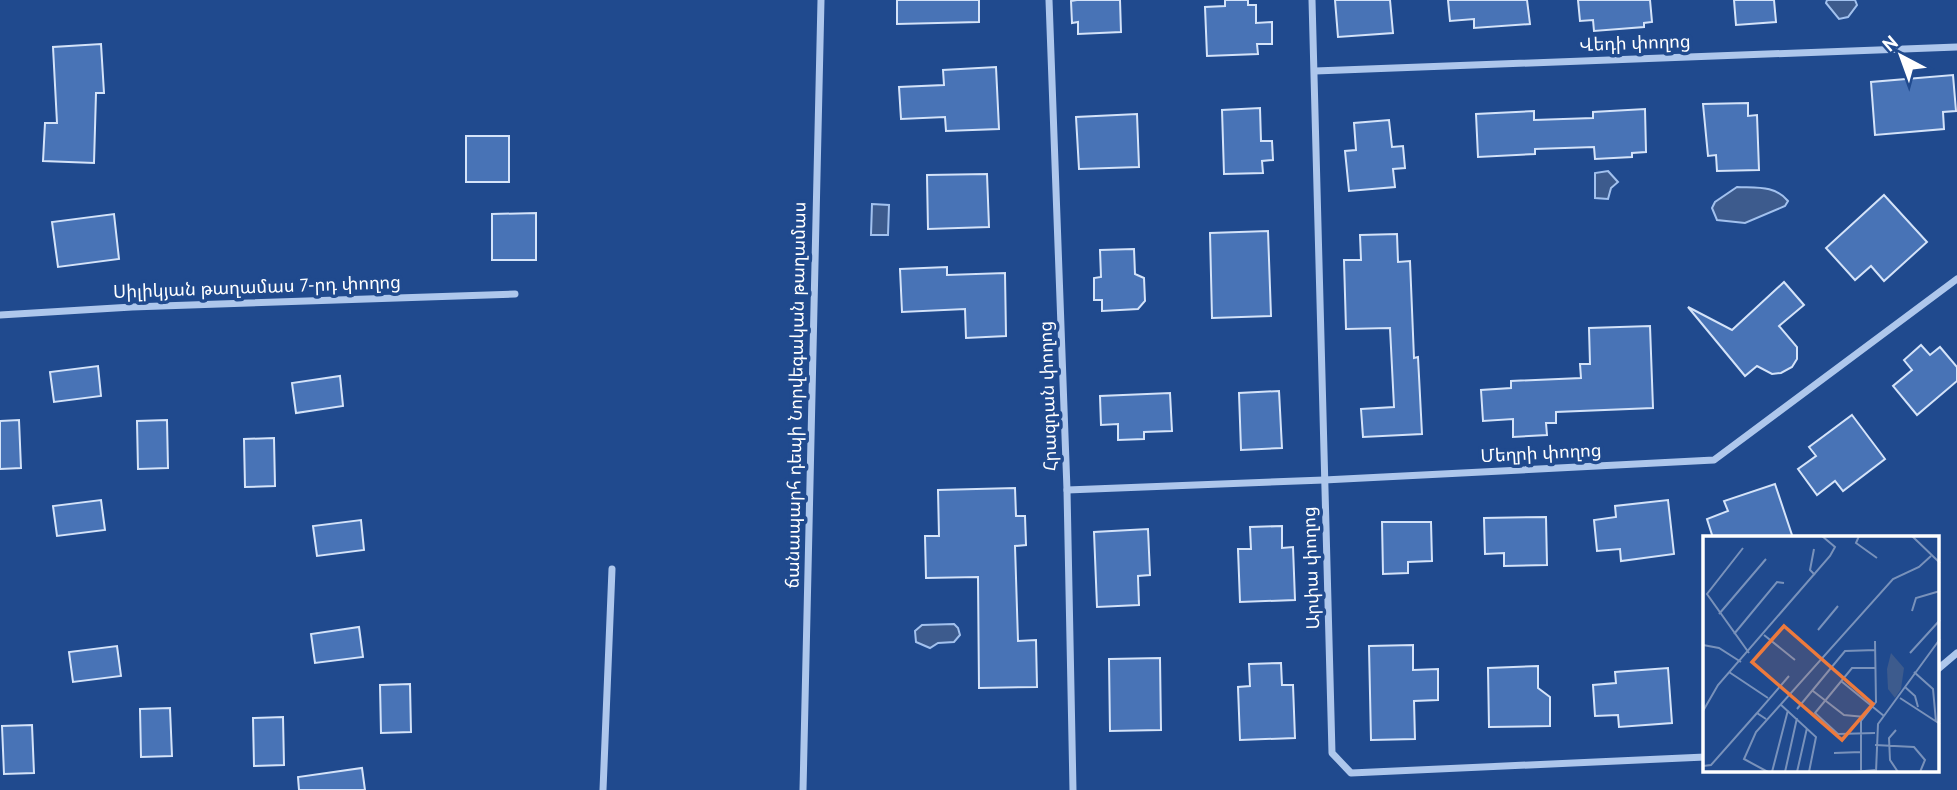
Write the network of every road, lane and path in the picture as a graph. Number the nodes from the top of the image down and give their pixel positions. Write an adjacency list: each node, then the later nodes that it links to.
1 (821, 0): 16 (street, ճանապարհ դեպի Նորվեգական թաղամաս)
2 (1049, 0): 10 (street, Հրազդան փողոց)
3 (1312, 0): 5 (street, Արփա փողոց)
4 (1957, 47): 5 (street, Վեդի փողոց)
5 (1315, 71): 9 (street, Արփա փողոց)
6 (1957, 279): 9 (street, Մեղրի փողոց)
7 (515, 294): 8 (street, Սիլիկյան թաղամաս 7-րդ փողոց)
8 (0, 315)
9 (1324, 480): 10 (street, Մեղրի փողոց); 14 (street, Արփա փողոց)
10 (1068, 490): 17 (street, Հրազդան փողոց)
11 (612, 569): 15 (street)
12 (1957, 653): 13 (street)
13 (1940, 667)
14 (1703, 757)
15 (603, 790)
16 (803, 790)
17 (1073, 790)

